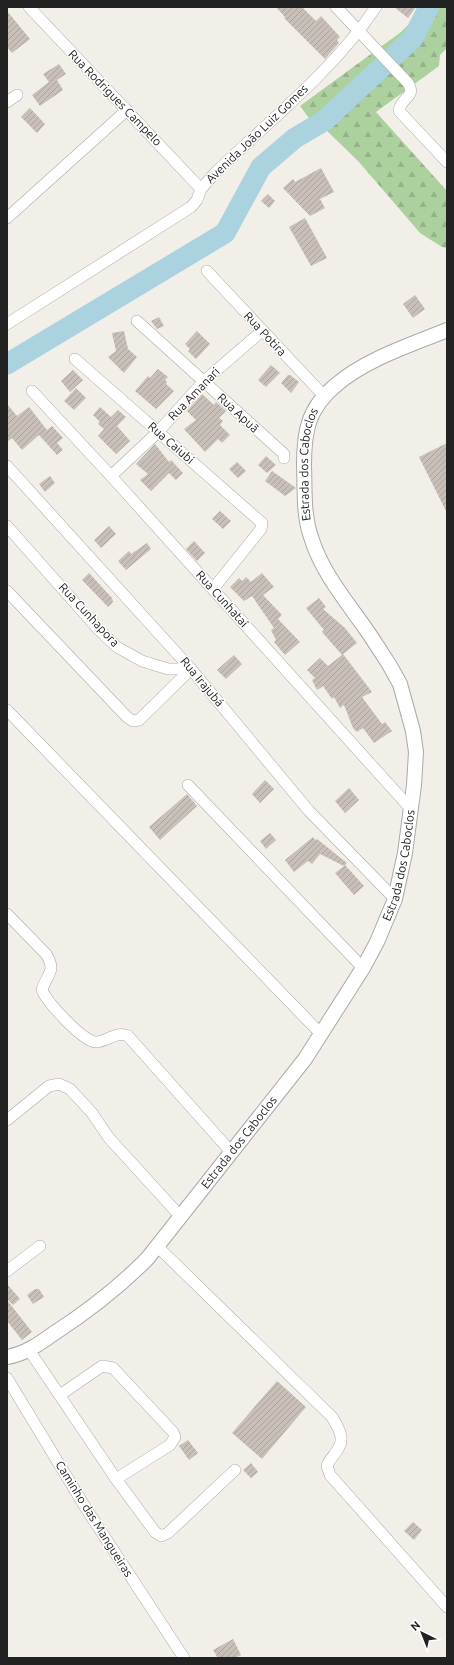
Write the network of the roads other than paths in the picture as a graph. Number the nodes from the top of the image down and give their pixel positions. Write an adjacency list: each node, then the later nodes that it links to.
1 (29, 7): 7 (street, Rua Rodrigues Campelo)
2 (336, 7): 4 (street)
3 (376, 7): 4 (street, Avenida João Luiz Gomes)
4 (360, 32): 8 (street); 9 (street, Avenida João Luiz Gomes)
5 (17, 95): 6 (street)
6 (7, 102)
7 (127, 110): 9 (street, Rua Rodrigues Campelo); 10 (street)
8 (447, 162)
9 (201, 189): 13 (street, Avenida João Luiz Gomes)
10 (7, 218)
11 (207, 271): 15 (street, Rua Potira)
12 (137, 321): 17 (street, Rua Apuã)
13 (7, 324)
14 (447, 330): 19 (street, Estrada dos Caboclos)
15 (262, 331): 17 (street, Rua Amanari); 19 (street, Rua Potira)
16 (75, 359): 20 (street, Rua Caiubi)
17 (204, 381): 20 (street, Rua Amanari); 21 (street, Rua Apuã)
18 (32, 391): 23 (street, Rua Cunhataí)
19 (324, 396): 30 (street, Estrada dos Caboclos)
20 (158, 432): 23 (street, Rua Amanari); 25 (street, Rua Caiubi)
21 (284, 458)
22 (7, 466): 27 (street, Rua Irajubá)
23 (111, 476): 25 (street, Rua Cunhataí)
24 (7, 526): 27 (street, Rua Cunhapora)
25 (213, 589): 30 (street, Rua Cunhataí)
26 (7, 591): 27 (street)
27 (191, 669): 31 (street, Rua Irajubá)
28 (7, 710): 34 (street)
29 (188, 785): 33 (street)
30 (411, 809): 31 (street, Estrada dos Caboclos)
31 (395, 899): 33 (street, Estrada dos Caboclos)
32 (7, 914): 36 (street)
33 (363, 968): 34 (street, Estrada dos Caboclos)
34 (321, 1034): 36 (street, Estrada dos Caboclos)
35 (7, 1120): 37 (street)
36 (232, 1153): 37 (street, Estrada dos Caboclos)
37 (181, 1217): 39 (street, Estrada dos Caboclos)
38 (40, 1246): 40 (street)
39 (158, 1247): 41 (street, Estrada dos Caboclos); 47 (street)
40 (7, 1271)
41 (29, 1350): 42 (street, Estrada dos Caboclos); 44 (street)
42 (9, 1354)
43 (7, 1378): 48 (street, Caminho das Mangueiras)
44 (60, 1395): 46 (street); 46 (street)
45 (235, 1470): 46 (street)
46 (116, 1479)
47 (447, 1607)
48 (184, 1658)

